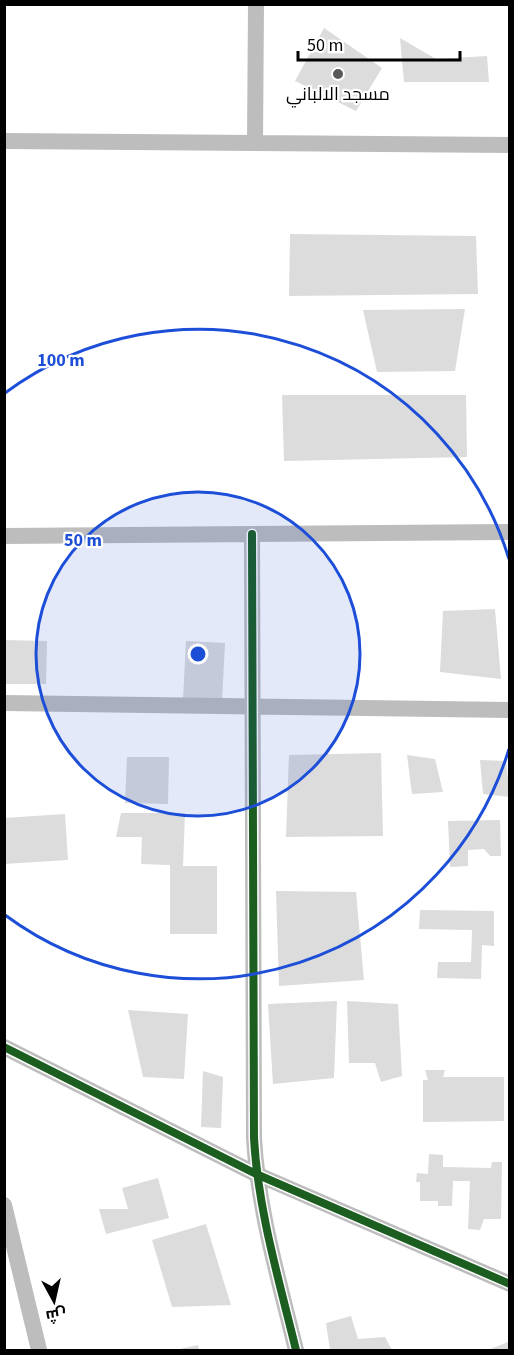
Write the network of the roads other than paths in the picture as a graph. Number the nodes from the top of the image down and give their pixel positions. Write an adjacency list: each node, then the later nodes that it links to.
1 (256, 4): 3 (street)
2 (4, 141): 3 (street)
3 (255, 143): 4 (street)
4 (510, 145)
5 (510, 532): 6 (street)
6 (252, 534): 7 (street); 9 (street)
7 (4, 536)
8 (4, 703): 9 (street)
9 (253, 706): 10 (street); 12 (street)
10 (510, 710)
11 (4, 1047): 12 (street)
12 (256, 1174): 14 (street); 16 (street)
13 (4, 1205): 15 (street)
14 (510, 1284)
15 (39, 1350)
16 (296, 1350)

